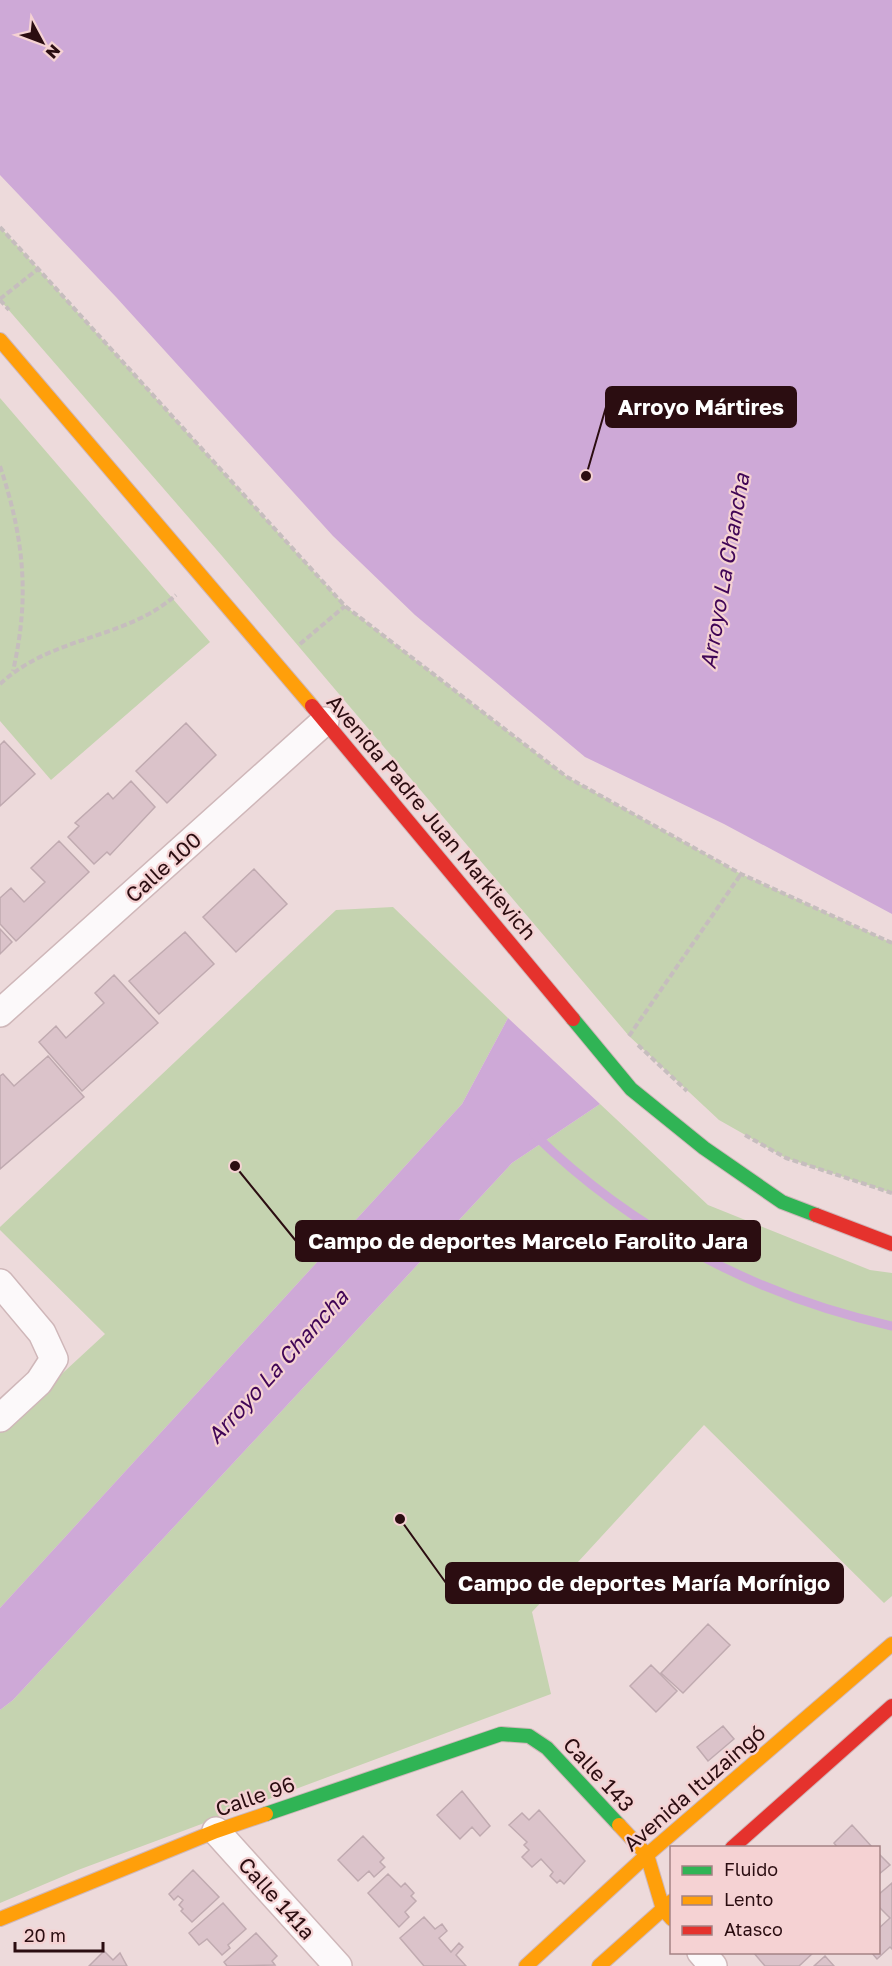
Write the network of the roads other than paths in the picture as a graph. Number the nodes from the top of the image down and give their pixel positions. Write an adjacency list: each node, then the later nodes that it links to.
1 (0, 339): 2 (main road, Avenida Padre Juan Markievich)
2 (325, 721): 3 (street, Calle 100); 4 (main road, Avenida Padre Juan Markievich)
3 (0, 1013)
4 (892, 1244)
5 (0, 1283): 6 (street)
6 (0, 1418)
7 (892, 1644): 12 (main road, Avenida Ituzaingó)
8 (892, 1706): 11 (main road)
9 (530, 1736): 10 (main road, Calle 96); 12 (main road, Calle 143)
10 (216, 1831): 14 (main road, Calle 96); 16 (street, Calle 141a)
11 (734, 1846)
12 (647, 1856): 13 (main road, Calle 143); 17 (main road, Avenida Ituzaingó)
13 (669, 1909): 18 (main road)
14 (0, 1919)
15 (702, 1954): 19 (street)
16 (338, 1966)
17 (526, 1966)
18 (598, 1966)
19 (713, 1966)

